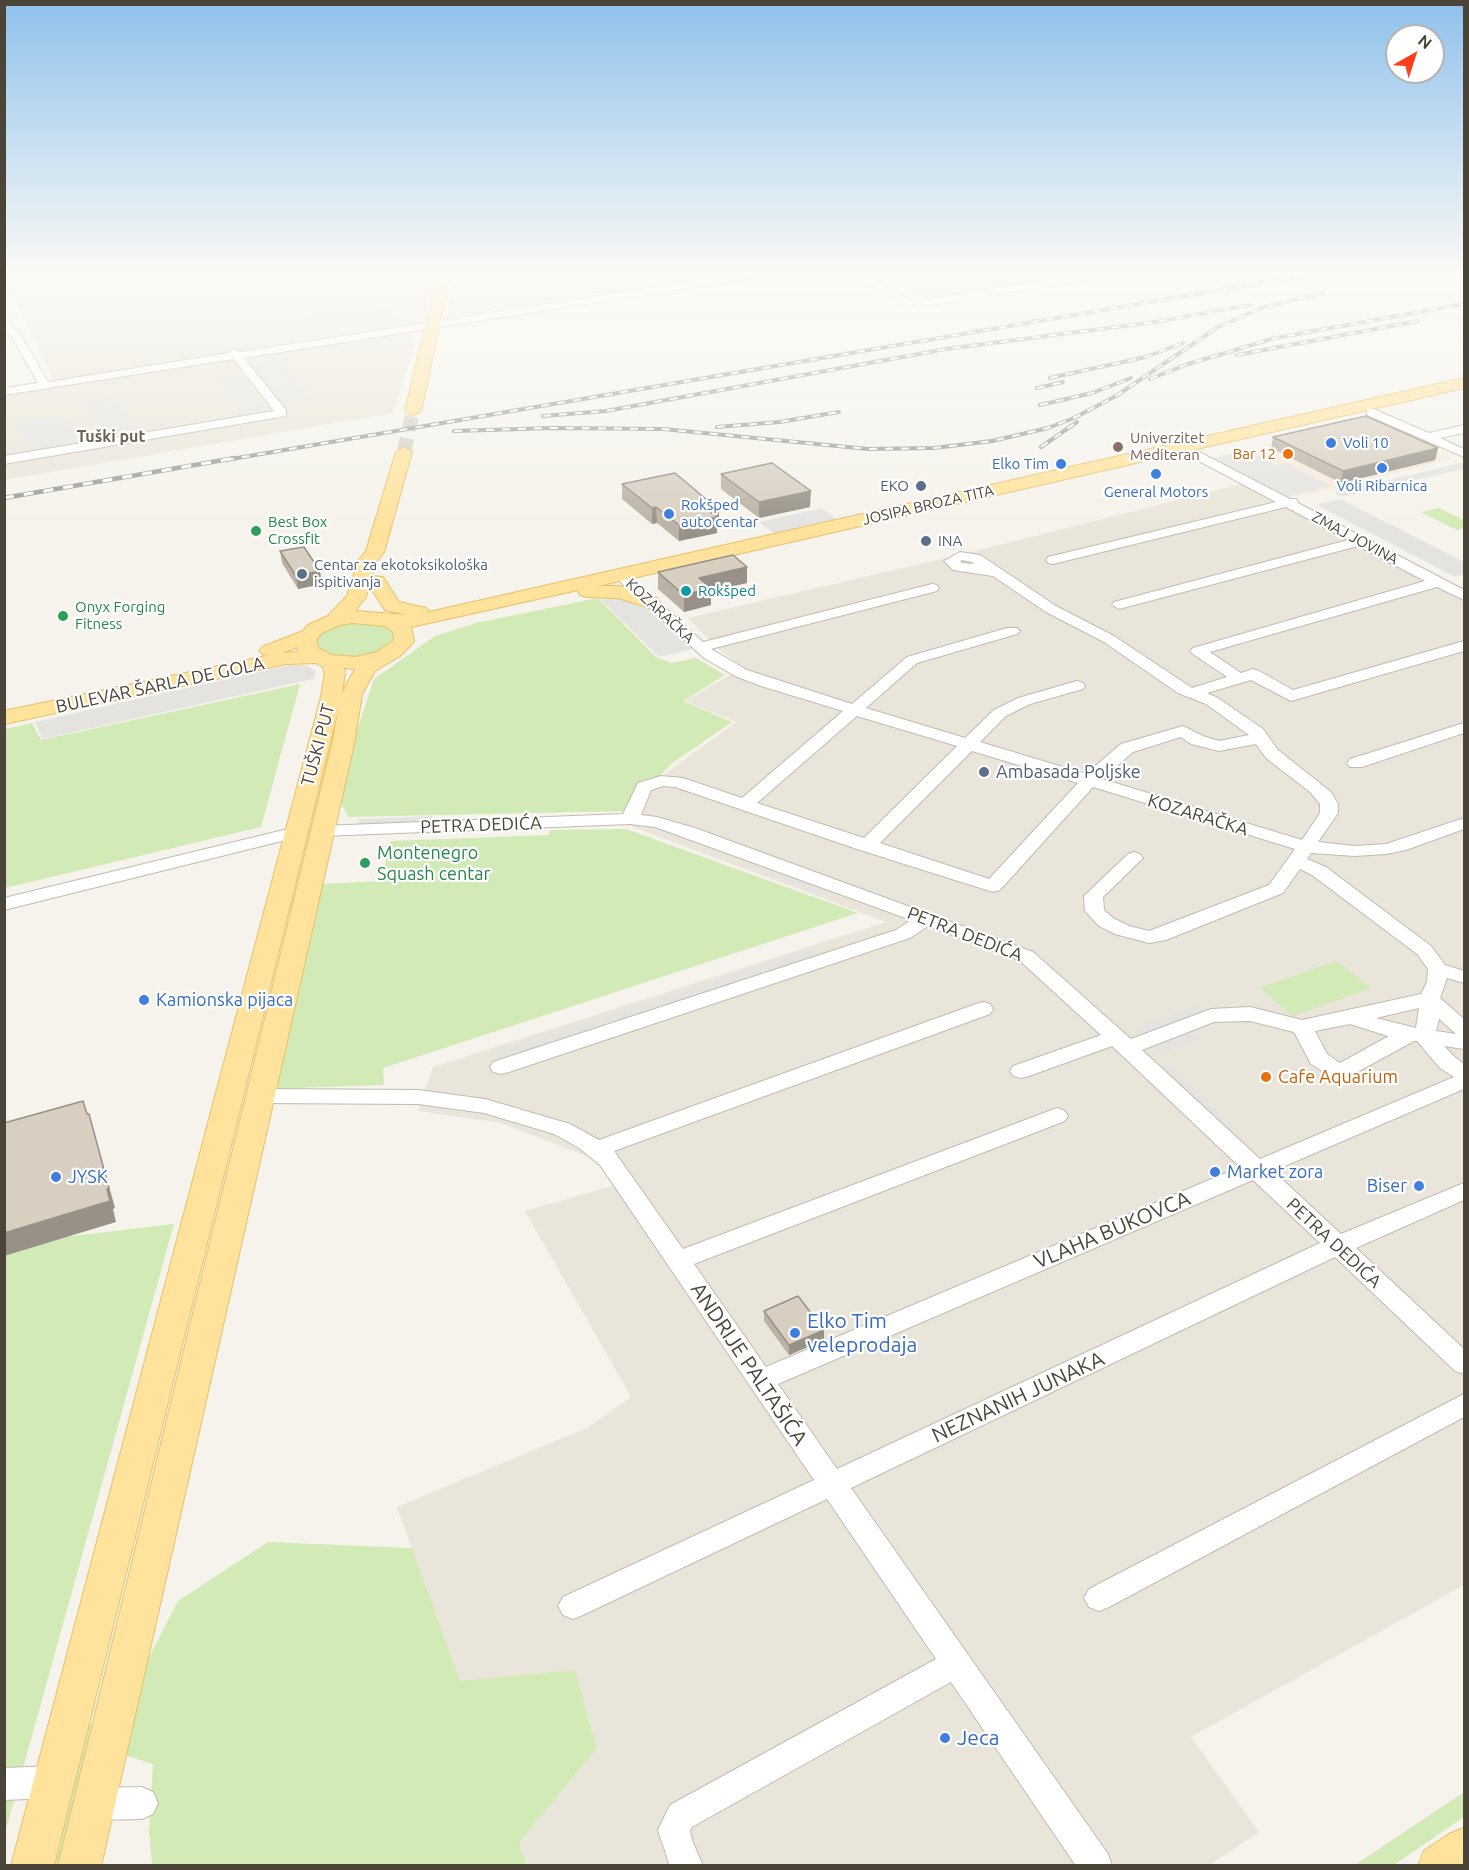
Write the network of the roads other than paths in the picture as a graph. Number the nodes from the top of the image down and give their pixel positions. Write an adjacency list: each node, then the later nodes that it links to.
1 (30, 360): 6 (street)
2 (193, 360): 6 (street)
3 (196, 360): 8 (street)
4 (241, 360): 17 (street)
5 (424, 360): 10 (main road)
6 (43, 382): 8 (street)
7 (1464, 383): 14 (main road, JOSIPA BROZA TITA)
8 (4, 390)
9 (1464, 390): 11 (main road, JOSIPA BROZA TITA)
10 (413, 411)
11 (1371, 412): 13 (street); 14 (main road, JOSIPA BROZA TITA)
12 (1464, 429): 13 (street)
13 (1429, 437): 16 (street)
14 (1187, 450): 18 (street, ZMAJ JOVINA); 23 (main road, JOSIPA BROZA TITA)
15 (404, 452): 20 (main road)
16 (1464, 453)
17 (4, 460)
18 (1293, 502): 19 (street, ZMAJ JOVINA); 21 (street); 26 (street, ZMAJ JOVINA)
19 (1360, 541): 25 (street, ZMAJ JOVINA); 32 (street)
20 (375, 552): 24 (main road); 34 (main road)
21 (1053, 560)
22 (997, 573): 44 (street)
23 (624, 578): 28 (main road, JOSIPA BROZA TITA); 30 (street, KOZARAČKA); 31 (main road, JOSIPA BROZA TITA)
24 (376, 581): 31 (main road); 33 (main road)
25 (1439, 582): 29 (street, ZMAJ JOVINA); 42 (street)
26 (1464, 586)
27 (932, 588): 39 (street, KOZARAČKA)
28 (581, 591): 30 (main road); 37 (main road, JOSIPA BROZA TITA)
29 (1464, 596)
30 (650, 602): 39 (street, KOZARAČKA)
31 (496, 603): 33 (main road, JOSIPA BROZA TITA)
32 (1119, 605)
33 (385, 619): 34 (main road, JOSIPA BROZA TITA); 37 (main road)
34 (335, 620): 36 (main road, BULEVAR ŠARLA DE GOLA)
35 (1012, 631): 47 (street)
36 (309, 635): 41 (main road, TUŠKI PUT); 46 (main road, BULEVAR ŠARLA DE GOLA)
37 (404, 641): 40 (main road, TUŠKI PUT)
38 (1464, 646): 42 (street)
39 (700, 648): 47 (street, KOZARAČKA)
40 (383, 657): 41 (main road, BULEVAR ŠARLA DE GOLA); 58 (main road, TUŠKI PUT)
41 (322, 659): 46 (main road, BULEVAR ŠARLA DE GOLA); 58 (main road, TUŠKI PUT)
42 (1239, 678): 44 (street)
43 (1077, 686): 51 (street)
44 (1191, 693): 50 (street)
45 (4, 707): 46 (main road, BULEVAR ŠARLA DE GOLA)
46 (32, 707): 48 (main road, BULEVAR ŠARLA DE GOLA)
47 (853, 711): 51 (street, KOZARAČKA); 54 (street)
48 (4, 717)
49 (1464, 728): 52 (street)
50 (1261, 738): 53 (street); 57 (street)
51 (967, 745): 53 (street, KOZARAČKA); 59 (street)
52 (1356, 763)
53 (1088, 782): 59 (street); 61 (street, KOZARAČKA)
54 (745, 804): 55 (street); 59 (street)
55 (630, 819): 58 (street, PETRA DEDIĆA); 64 (street, PETRA DEDIĆA)
56 (1464, 823): 60 (street, KOZARAČKA)
57 (1318, 831): 60 (street); 61 (street)
58 (309, 832): 63 (street, PETRA DEDIĆA); 79 (main road); 93 (main road)
59 (866, 846)
60 (1355, 851): 61 (street, KOZARAČKA)
61 (1302, 854): 62 (street); 65 (street)
62 (1134, 858)
63 (4, 904)
64 (926, 919): 73 (street, PETRA DEDIĆA); 75 (street)
65 (1438, 969): 66 (street); 67 (street)
66 (1464, 977)
67 (1429, 999): 69 (street); 71 (street); 72 (street)
68 (983, 1010): 81 (street)
69 (1351, 1017): 70 (street); 72 (street)
70 (1302, 1027): 72 (street); 73 (street)
71 (1464, 1029)
72 (1417, 1035): 74 (street); 77 (street)
73 (1121, 1042): 76 (street); 82 (street, PETRA DEDIĆA)
74 (1464, 1042)
75 (501, 1067)
76 (1021, 1071)
77 (1464, 1073)
78 (1464, 1081): 82 (street, VLAHA BUKOVCA)
79 (260, 1096): 81 (street, ANDRIJE PALTAŠIĆA); 96 (main road)
80 (1057, 1116): 85 (street)
81 (598, 1150): 85 (street, ANDRIJE PALTAŠIĆA)
82 (1255, 1170): 84 (street, PETRA DEDIĆA); 87 (street, VLAHA BUKOVCA)
83 (1464, 1191): 84 (street, NEZNANIH JUNAKA)
84 (1337, 1246): 86 (street, PETRA DEDIĆA); 89 (street, NEZNANIH JUNAKA)
85 (680, 1260): 87 (street, ANDRIJE PALTAŠIĆA)
86 (1464, 1364)
87 (760, 1381): 89 (street, ANDRIJE PALTAŠIĆA)
88 (1464, 1405): 90 (street)
89 (831, 1485): 91 (street, NEZNANIH JUNAKA); 92 (street, ANDRIJE PALTAŠIĆA)
90 (1099, 1598)
91 (573, 1606)
92 (957, 1663): 100 (street); 101 (street, ANDRIJE PALTAŠIĆA)
93 (54, 1782): 94 (street); 98 (main road)
94 (4, 1784)
95 (142, 1803): 96 (street)
96 (93, 1804): 99 (main road)
97 (1464, 1849): 102 (main road)
98 (32, 1866)
99 (79, 1866)
100 (687, 1866)
101 (1096, 1866)
102 (1439, 1866)

